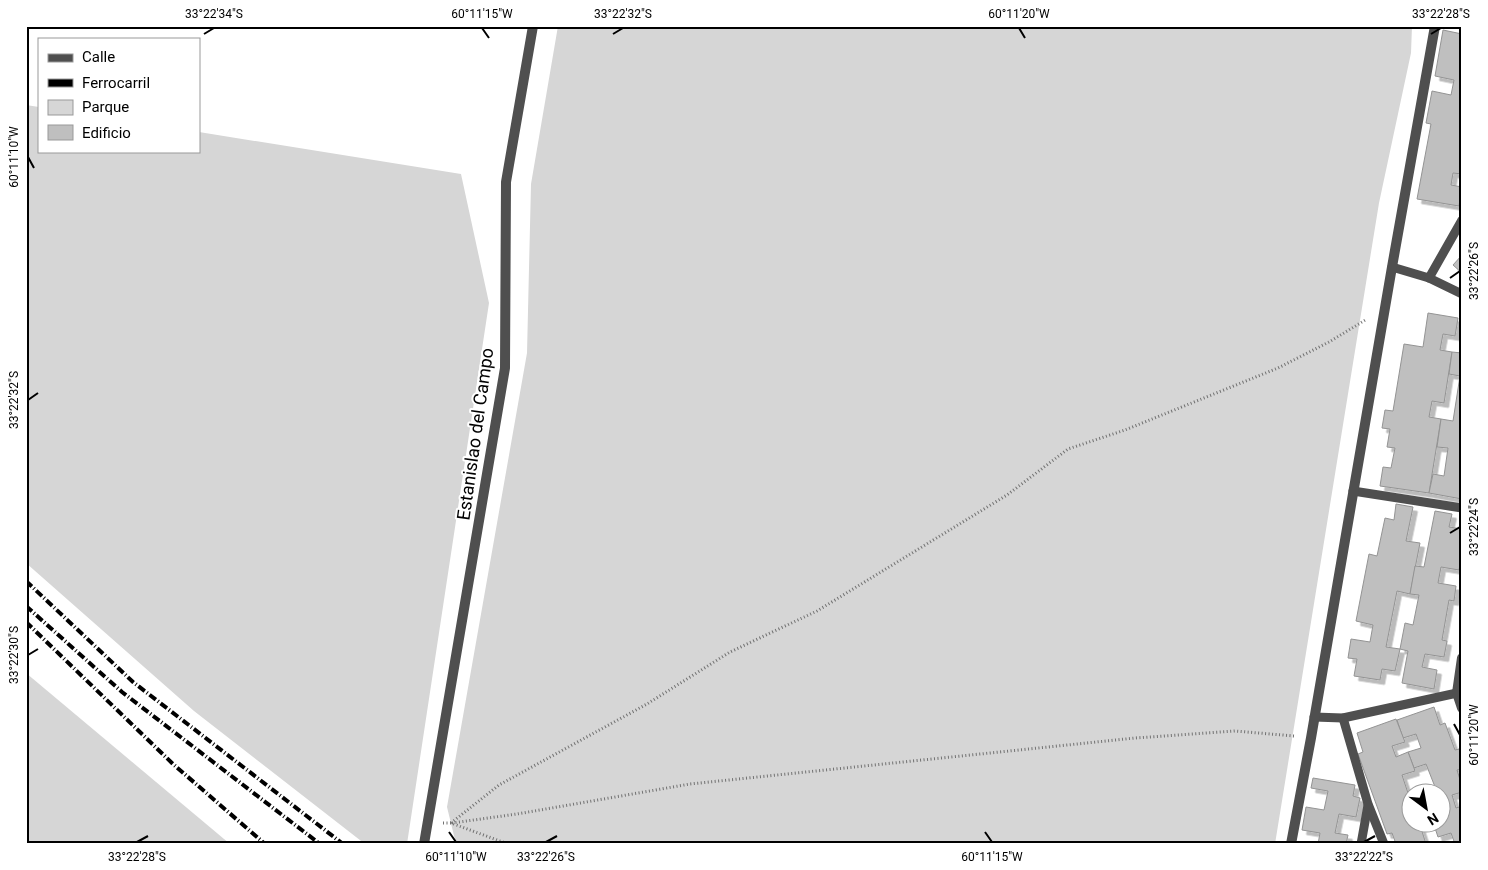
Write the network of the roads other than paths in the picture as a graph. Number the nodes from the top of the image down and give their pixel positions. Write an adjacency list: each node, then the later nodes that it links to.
1 (534, 26): 15 (street, Estanislao del Campo)
2 (1435, 26): 4 (street)
3 (1462, 220): 5 (lane)
4 (1392, 267): 5 (lane); 7 (street)
5 (1429, 278): 6 (lane)
6 (1462, 294)
7 (1353, 491): 8 (lane); 12 (street)
8 (1462, 508)
9 (1462, 658): 10 (street)
10 (1457, 693): 11 (street); 13 (lane)
11 (1462, 708)
12 (1314, 717): 13 (lane); 16 (street)
13 (1343, 718): 14 (lane)
14 (1368, 804): 17 (lane); 18 (lane)
15 (424, 844)
16 (1292, 844)
17 (1361, 844)
18 (1384, 844)

